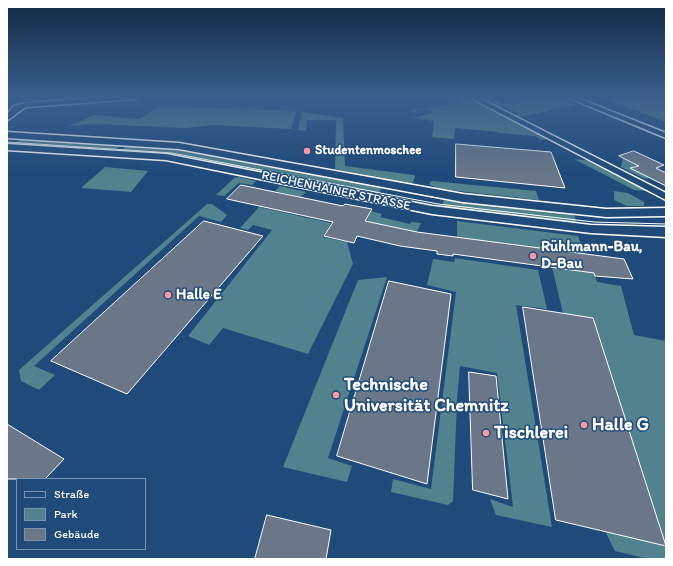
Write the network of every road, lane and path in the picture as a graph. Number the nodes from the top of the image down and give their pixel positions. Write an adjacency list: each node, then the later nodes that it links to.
1 (524, 123): 6 (street)
2 (635, 123): 4 (street)
3 (7, 135): 7 (street, REICHENHAINER STRASSE)
4 (666, 136)
5 (7, 147): 8 (street, REICHENHAINER STRASSE)
6 (666, 196)
7 (666, 212)
8 (666, 232)

